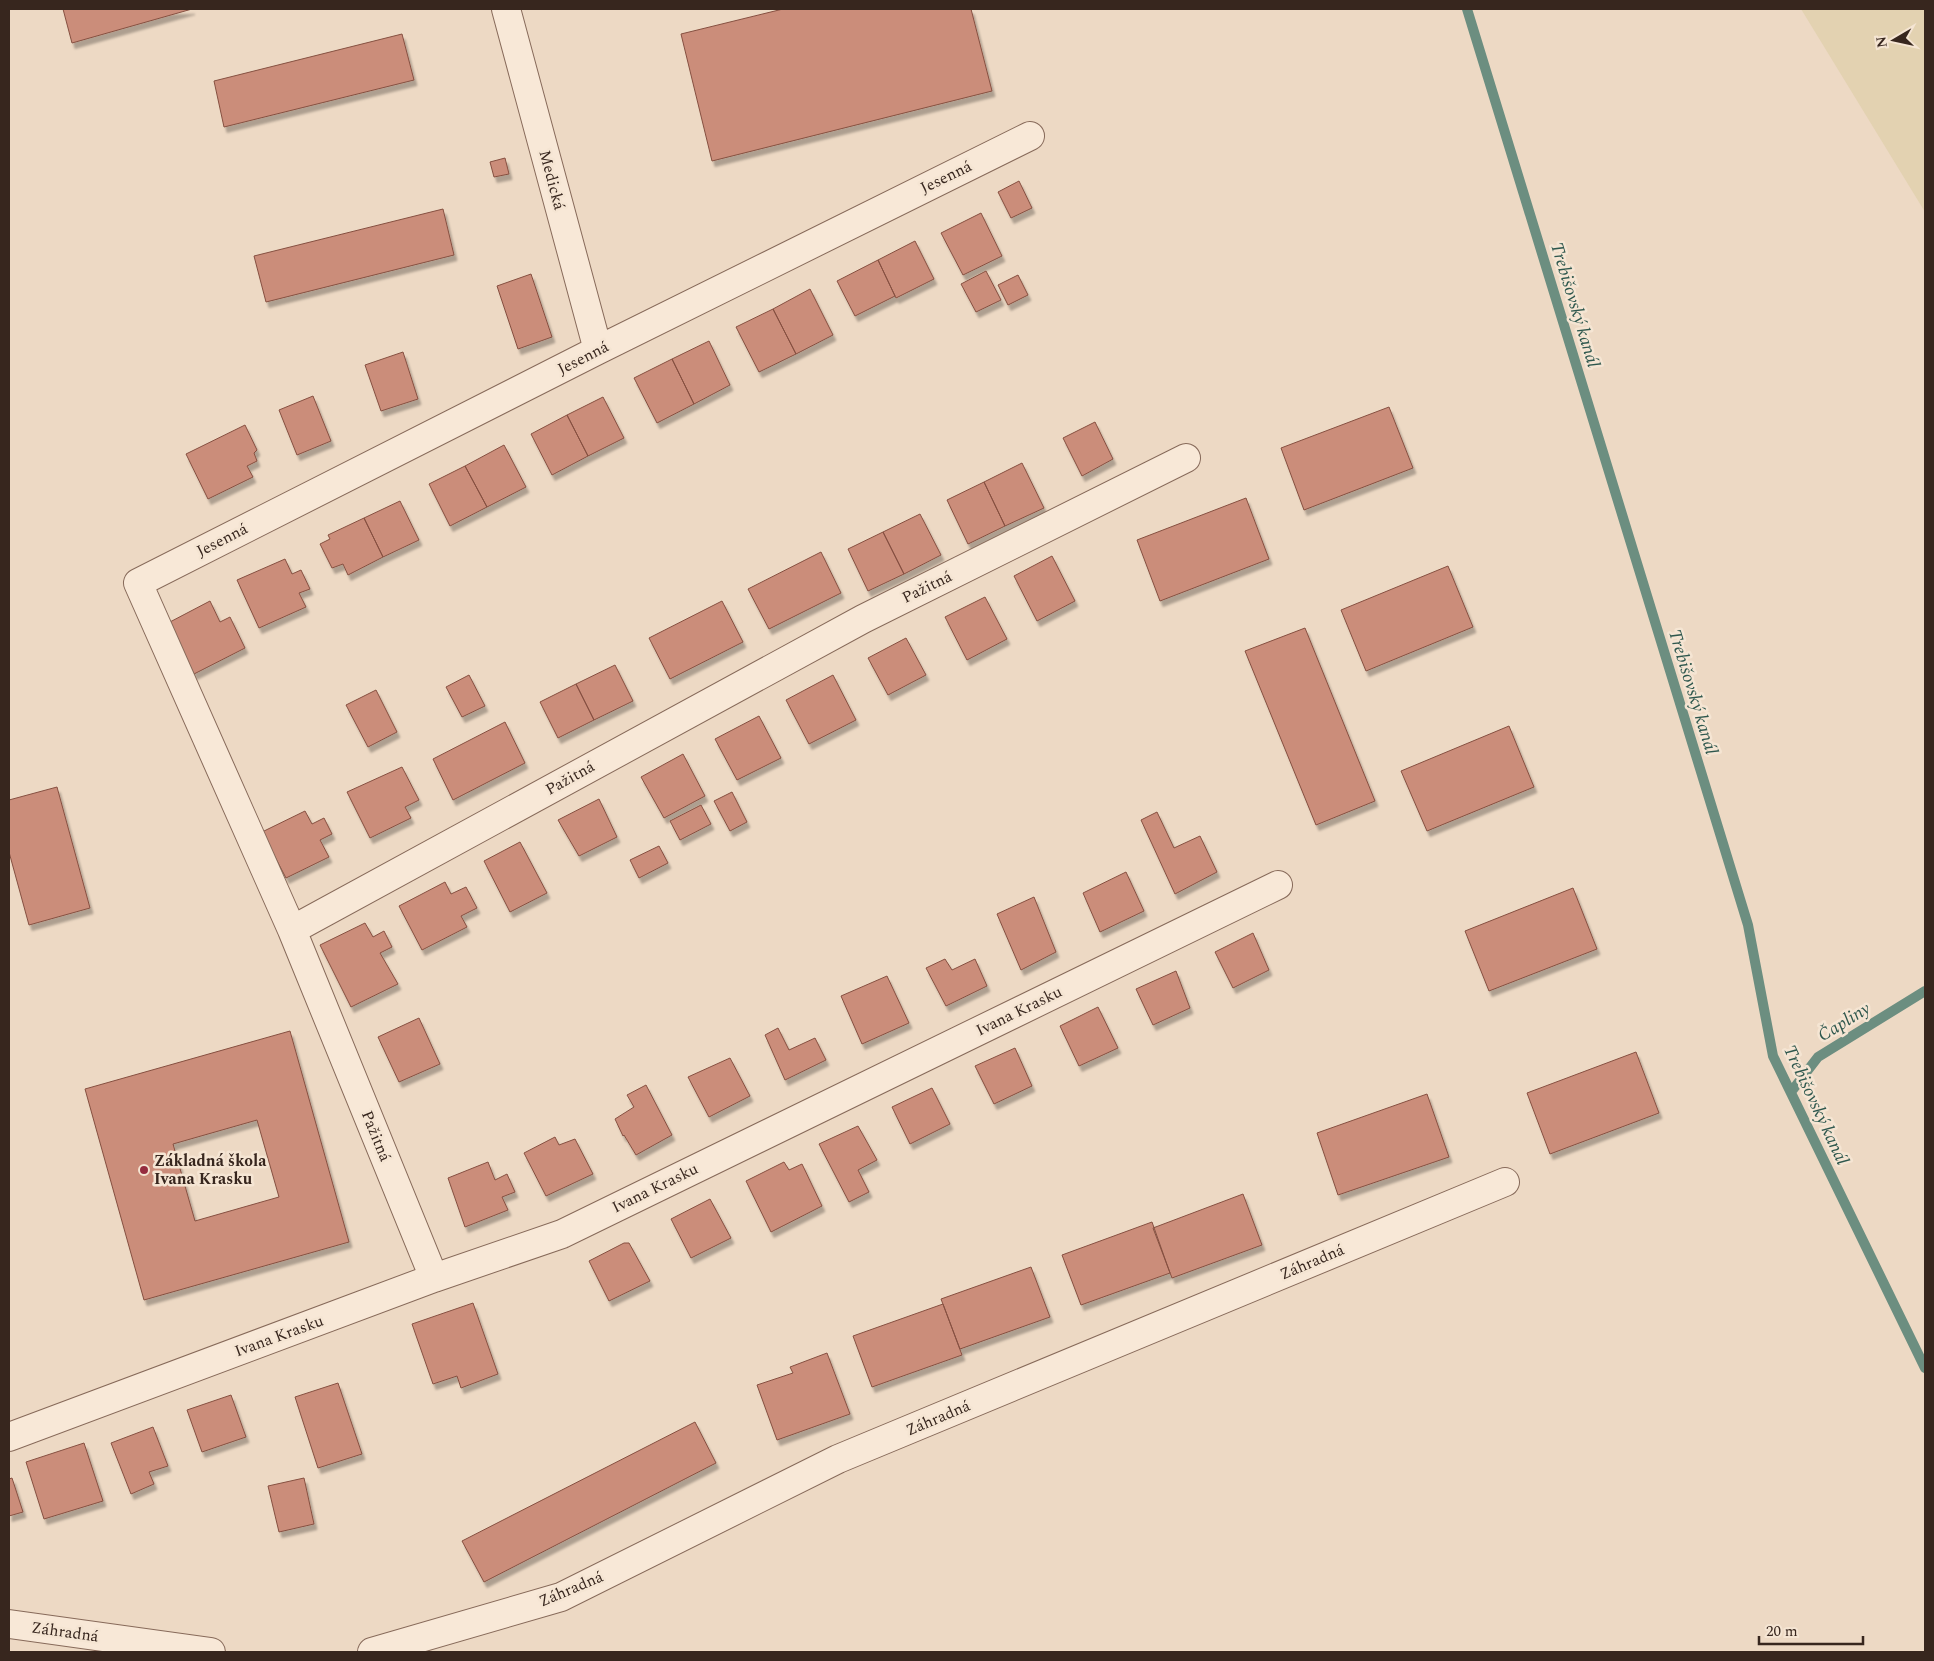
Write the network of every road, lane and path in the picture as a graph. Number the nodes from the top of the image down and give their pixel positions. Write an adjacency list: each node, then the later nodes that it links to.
1 (506, 9): 3 (street, Medická)
2 (1030, 136): 3 (street, Jesenná)
3 (598, 350): 6 (street, Jesenná)
4 (1186, 458): 6 (street, Pažitná)
5 (1278, 885): 8 (street, Ivana Krasku)
6 (292, 930): 8 (street, Pažitná)
7 (1505, 1182): 12 (street, Záhradná)
8 (434, 1278): 9 (street, Ivana Krasku)
9 (9, 1437)
10 (9, 1624): 11 (street, Záhradná)
11 (211, 1652)
12 (372, 1652)

